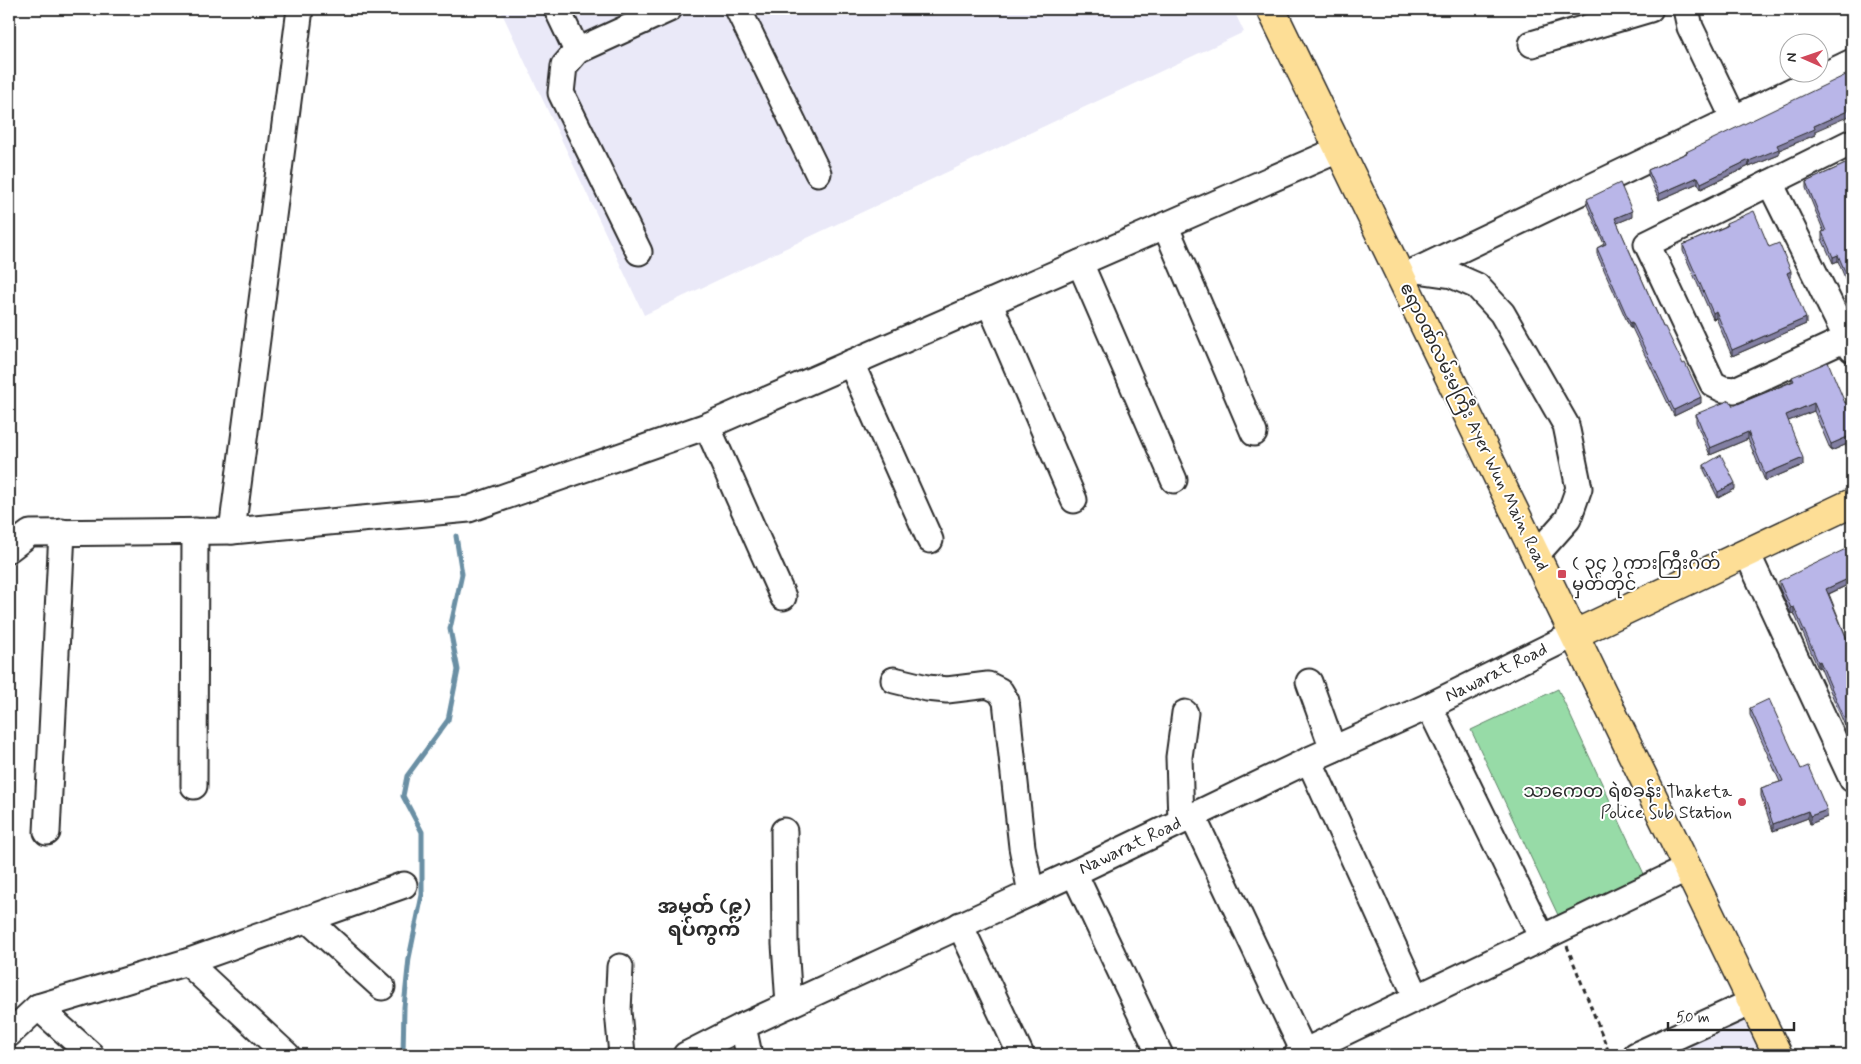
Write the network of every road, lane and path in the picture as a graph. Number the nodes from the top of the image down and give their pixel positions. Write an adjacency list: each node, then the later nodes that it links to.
1 (300, 9): 28 (street)
2 (558, 9): 9 (street)
3 (669, 9): 9 (street)
4 (738, 9): 14 (street)
5 (1271, 9): 13 (main road, ဧရာဝဏ်လမ်းမကြီး Ayer Wun Main Road)
6 (1650, 9): 8 (street)
7 (1686, 9): 11 (street)
8 (1532, 44)
9 (577, 51): 17 (street)
10 (1852, 62): 11 (street)
11 (1734, 119): 19 (street)
12 (1852, 142): 15 (street)
13 (1338, 150): 16 (street); 19 (main road, ဧရာဝဏ်လမ်းမကြီး Ayer Wun Main Road)
14 (818, 173)
15 (1770, 182): 21 (street); 21 (street)
16 (1165, 225): 18 (street); 24 (street)
17 (639, 252)
18 (1080, 263): 20 (street); 25 (street)
19 (1409, 274): 34 (main road, ဧရာဝဏ်လမ်းမကြီး Ayer Wun Main Road); 34 (street)
20 (990, 302): 22 (street); 26 (street)
21 (1851, 342)
22 (851, 362): 23 (street); 31 (street)
23 (707, 426): 28 (street); 35 (street)
24 (1254, 433)
25 (1174, 480)
26 (1074, 500)
27 (1852, 503): 33 (main road)
28 (232, 531): 30 (street)
29 (62, 532): 30 (street); 32 (street); 47 (street)
30 (195, 532): 44 (street)
31 (930, 540)
32 (9, 549)
33 (1747, 553): 36 (main road); 43 (street)
34 (1536, 555): 36 (main road, ဧရာဝဏ်လမ်းမကြီး Ayer Wun Main Road)
35 (783, 597)
36 (1575, 634): 39 (street, Nawarat Road); 48 (main road, ဧရာဝဏ်လမ်းမကြီး Ayer Wun Main Road)
37 (894, 680): 51 (street)
38 (1309, 682): 41 (street)
39 (1429, 706): 41 (street, Nawarat Road); 54 (street)
40 (1185, 713): 45 (street)
41 (1333, 749): 42 (street, Nawarat Road)
42 (1309, 760): 45 (street, Nawarat Road); 58 (street)
43 (1852, 779)
44 (194, 786)
45 (1186, 818): 49 (street, Nawarat Road); 64 (street)
46 (784, 831): 60 (street)
47 (48, 832)
48 (1688, 868): 54 (street); 59 (main road, ဧရာဝဏ်လမ်းမကြီး Ayer Wun Main Road)
49 (1074, 873): 51 (street, Nawarat Road); 71 (street)
50 (404, 885): 52 (street)
51 (1031, 893): 53 (street, Nawarat Road)
52 (307, 919): 55 (street); 57 (street)
53 (960, 925): 60 (street, Nawarat Road); 70 (street)
54 (1551, 934): 58 (street); 72 (path)
55 (187, 962): 61 (street); 66 (street)
56 (620, 967): 67 (street)
57 (382, 987)
58 (1417, 998): 64 (street)
59 (1752, 1002): 73 (street); 74 (main road, ဧရာဝဏ်လမ်းမကြီး Ayer Wun Main Road)
60 (789, 1005): 62 (street, Nawarat Road)
61 (38, 1007): 63 (street); 65 (street)
62 (743, 1026): 68 (street, Nawarat Road); 69 (street)
63 (9, 1034)
64 (1301, 1054)
65 (91, 1055)
66 (287, 1055)
67 (622, 1055)
68 (686, 1055)
69 (749, 1055)
70 (1021, 1055)
71 (1160, 1055)
72 (1610, 1055)
73 (1636, 1055)
74 (1778, 1055)

